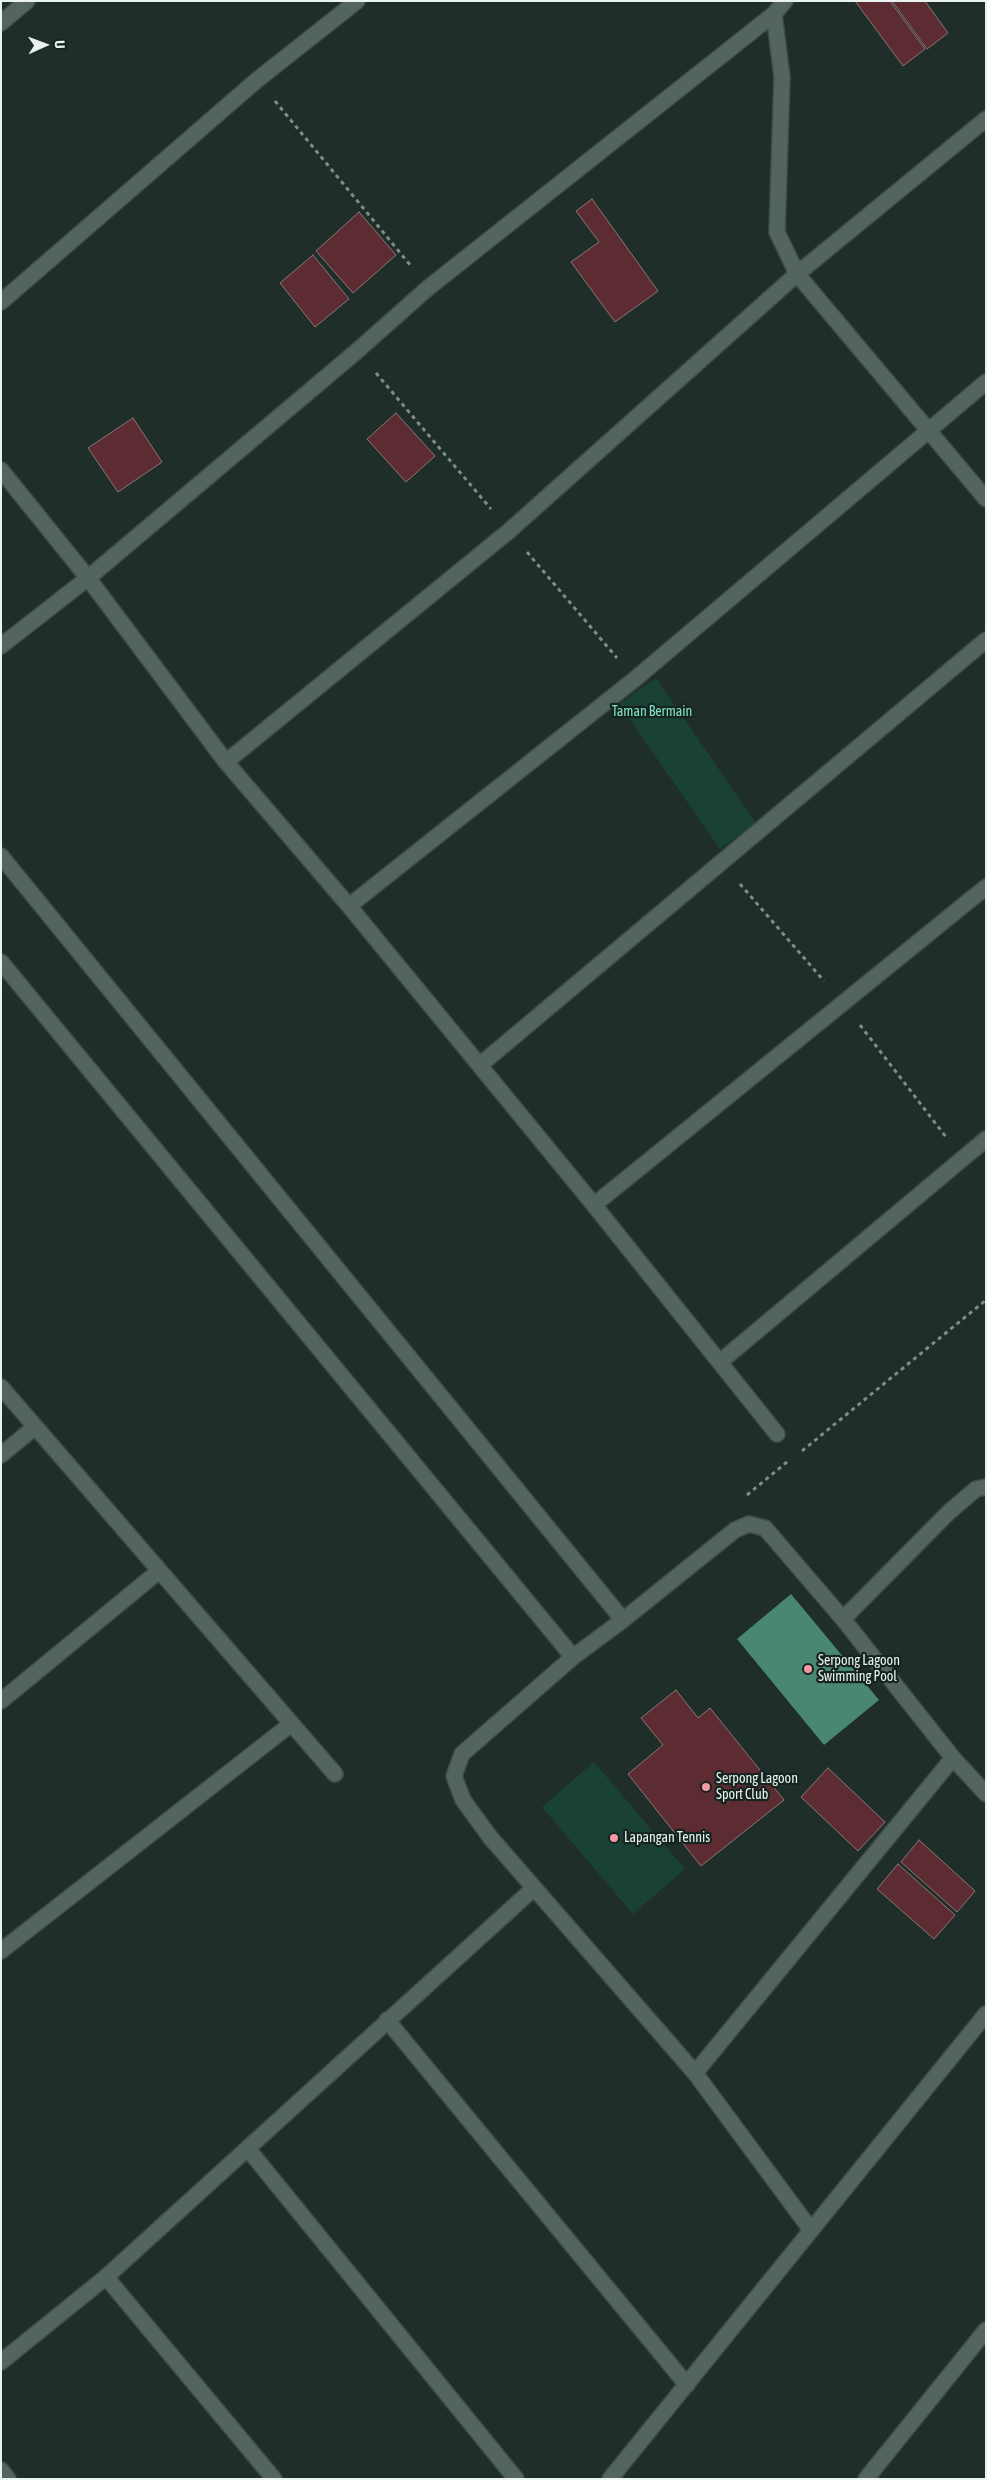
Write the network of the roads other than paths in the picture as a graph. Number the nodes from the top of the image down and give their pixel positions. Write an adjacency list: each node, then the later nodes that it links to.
1 (27, 1): 5 (street)
2 (357, 1): 8 (street)
3 (785, 1): 4 (street)
4 (774, 14): 7 (street); 13 (street)
5 (1, 23)
6 (986, 119): 7 (street)
7 (798, 274): 10 (street); 16 (street)
8 (1, 302)
9 (986, 382): 10 (street)
10 (928, 430): 12 (street); 19 (street)
11 (1, 470): 13 (street)
12 (986, 499)
13 (88, 578): 15 (street); 16 (street)
14 (986, 640): 21 (street)
15 (1, 646)
16 (226, 762): 19 (street)
17 (1, 856): 32 (street)
18 (986, 887): 23 (street)
19 (350, 906): 21 (street)
20 (1, 962): 33 (street)
21 (480, 1065): 23 (street)
22 (986, 1139): 24 (street)
23 (594, 1205): 24 (street)
24 (720, 1362): 27 (street)
25 (1, 1387): 26 (street)
26 (35, 1427): 28 (street); 30 (street)
27 (777, 1434)
28 (1, 1455)
29 (986, 1487): 31 (street)
30 (159, 1571): 34 (street); 35 (street)
31 (843, 1619): 32 (street); 36 (street)
32 (623, 1620): 33 (street)
33 (573, 1657): 39 (street)
34 (1, 1700)
35 (291, 1724): 37 (street); 40 (street)
36 (953, 1758): 38 (street); 43 (street)
37 (335, 1774)
38 (986, 1794)
39 (533, 1888): 42 (street); 43 (street)
40 (1, 1951)
41 (986, 2014): 45 (street)
42 (387, 2020): 44 (street); 49 (street)
43 (694, 2074): 45 (street)
44 (248, 2149): 46 (street); 53 (street)
45 (811, 2230): 49 (street)
46 (106, 2277): 48 (street); 52 (street)
47 (986, 2330): 55 (street)
48 (1, 2362)
49 (687, 2385): 54 (street)
50 (1, 2470): 51 (street)
51 (8, 2479)
52 (274, 2479)
53 (516, 2479)
54 (610, 2479)
55 (866, 2479)

